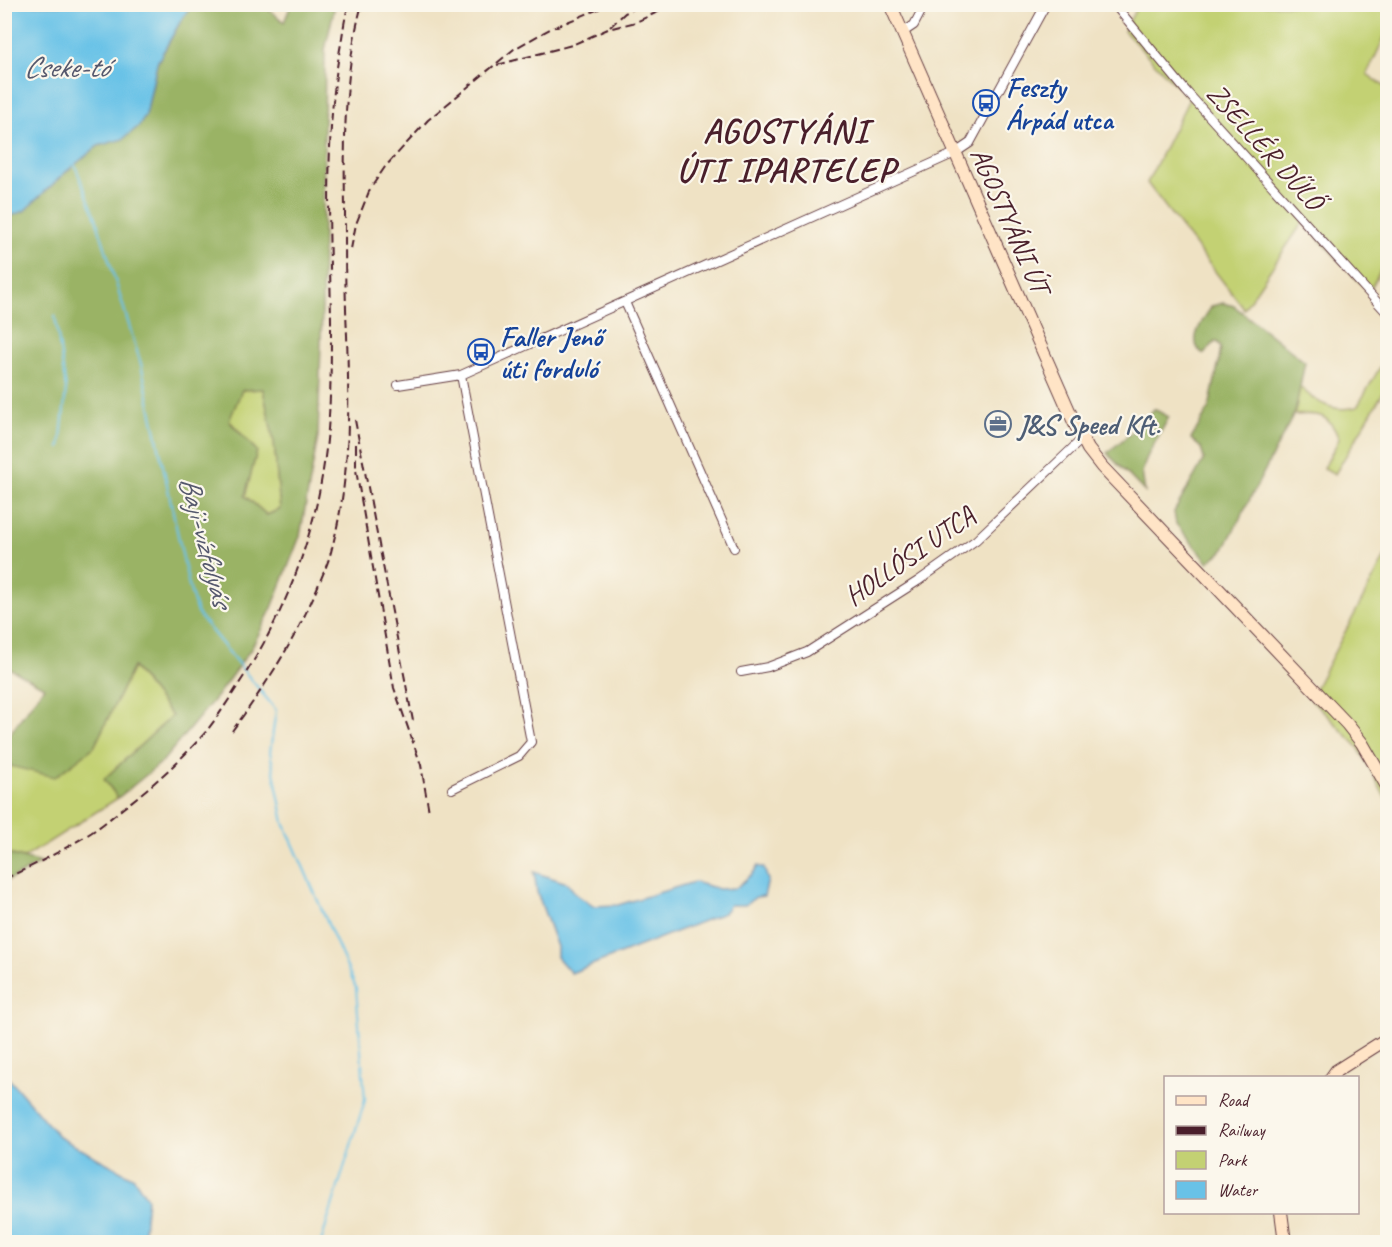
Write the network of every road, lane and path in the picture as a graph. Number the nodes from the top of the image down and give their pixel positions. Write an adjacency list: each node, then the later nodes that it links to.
1 (890, 4): 5 (main road, AGOSTYÁNI ÚT)
2 (925, 4): 5 (street)
3 (1046, 4): 6 (street)
4 (1114, 4): 8 (street, ZSELLÉR DŰLŐ)
5 (902, 33): 6 (main road, AGOSTYÁNI ÚT)
6 (955, 153): 7 (street); 11 (main road, AGOSTYÁNI ÚT)
7 (625, 302): 9 (street); 12 (street)
8 (1388, 314)
9 (461, 375): 10 (street); 15 (street)
10 (398, 385)
11 (1082, 439): 13 (street, HOLLÓSI UTCA); 14 (main road, AGOSTYÁNI ÚT)
12 (734, 548)
13 (741, 672)
14 (1388, 788)
15 (452, 789)
16 (1388, 1038): 17 (main road)
17 (1332, 1076)
18 (1281, 1214): 19 (main road)
19 (1285, 1242)

